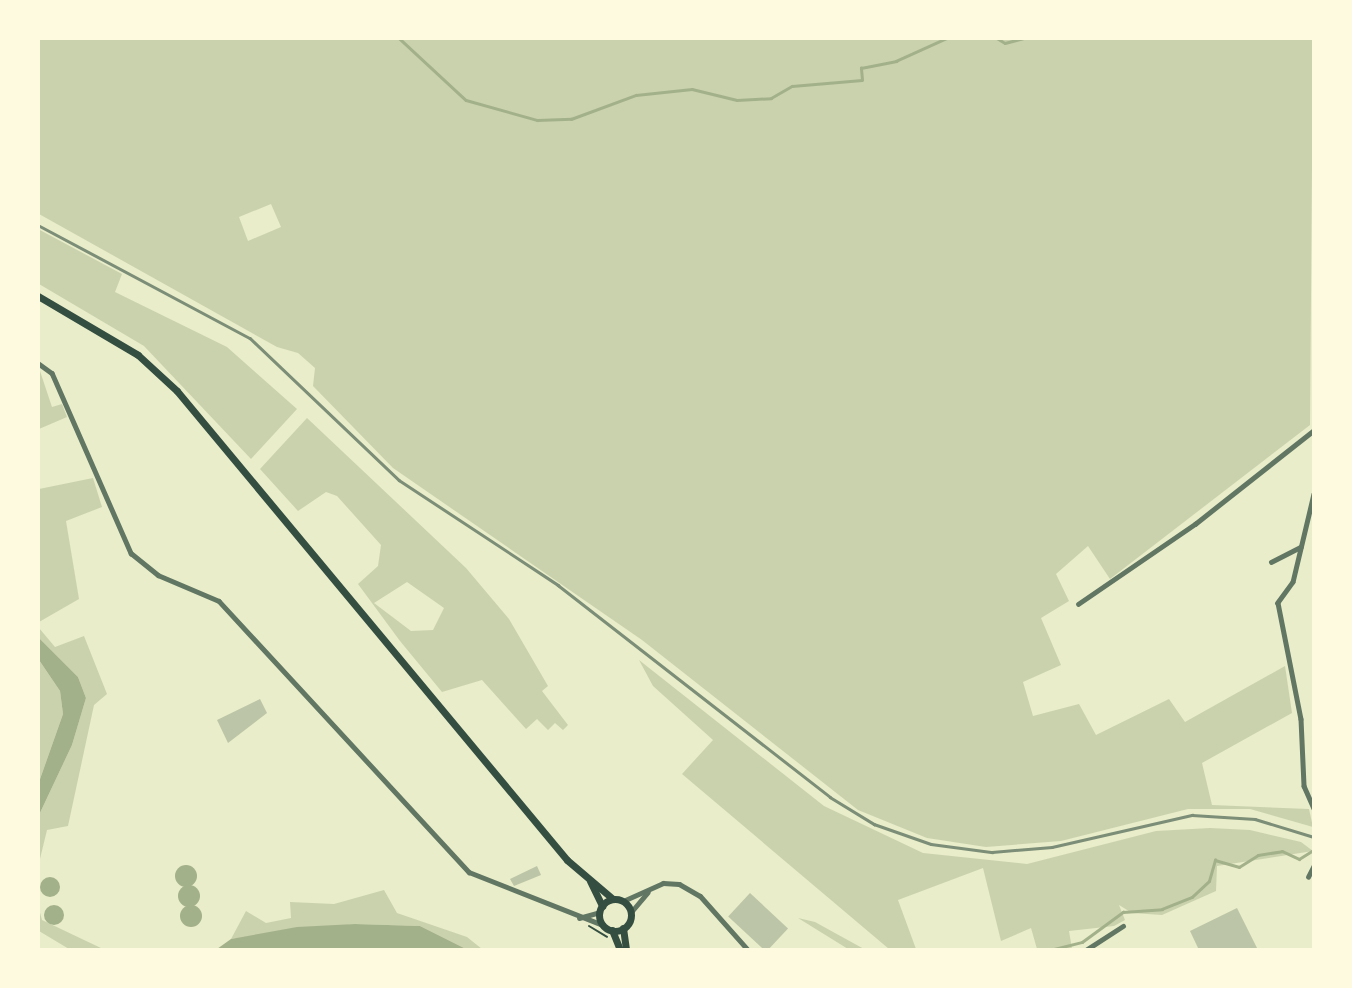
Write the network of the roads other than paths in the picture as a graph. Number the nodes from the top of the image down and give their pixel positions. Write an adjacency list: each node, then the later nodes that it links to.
1 (38, 296): 11 (main road)
2 (38, 363): 17 (street)
3 (1314, 430): 7 (street)
4 (1314, 494): 5 (street)
5 (1301, 546): 6 (street); 8 (street)
6 (1271, 562)
7 (1078, 604)
8 (1314, 808)
9 (1314, 865): 10 (street)
10 (1308, 877)
11 (590, 881): 13 (main road); 15 (main road)
12 (648, 892): 14 (street); 16 (street); 24 (street)
13 (613, 899): 14 (main road); 15 (main road)
14 (623, 901): 16 (main road)
15 (601, 909): 17 (street); 18 (main road)
16 (631, 912): 20 (main road)
17 (578, 918): 18 (street)
18 (603, 925): 21 (main road)
19 (1123, 926): 25 (street)
20 (624, 929): 21 (main road); 23 (main road)
21 (612, 930): 22 (main road)
22 (620, 950)
23 (626, 950)
24 (748, 950)
25 (1086, 950)

